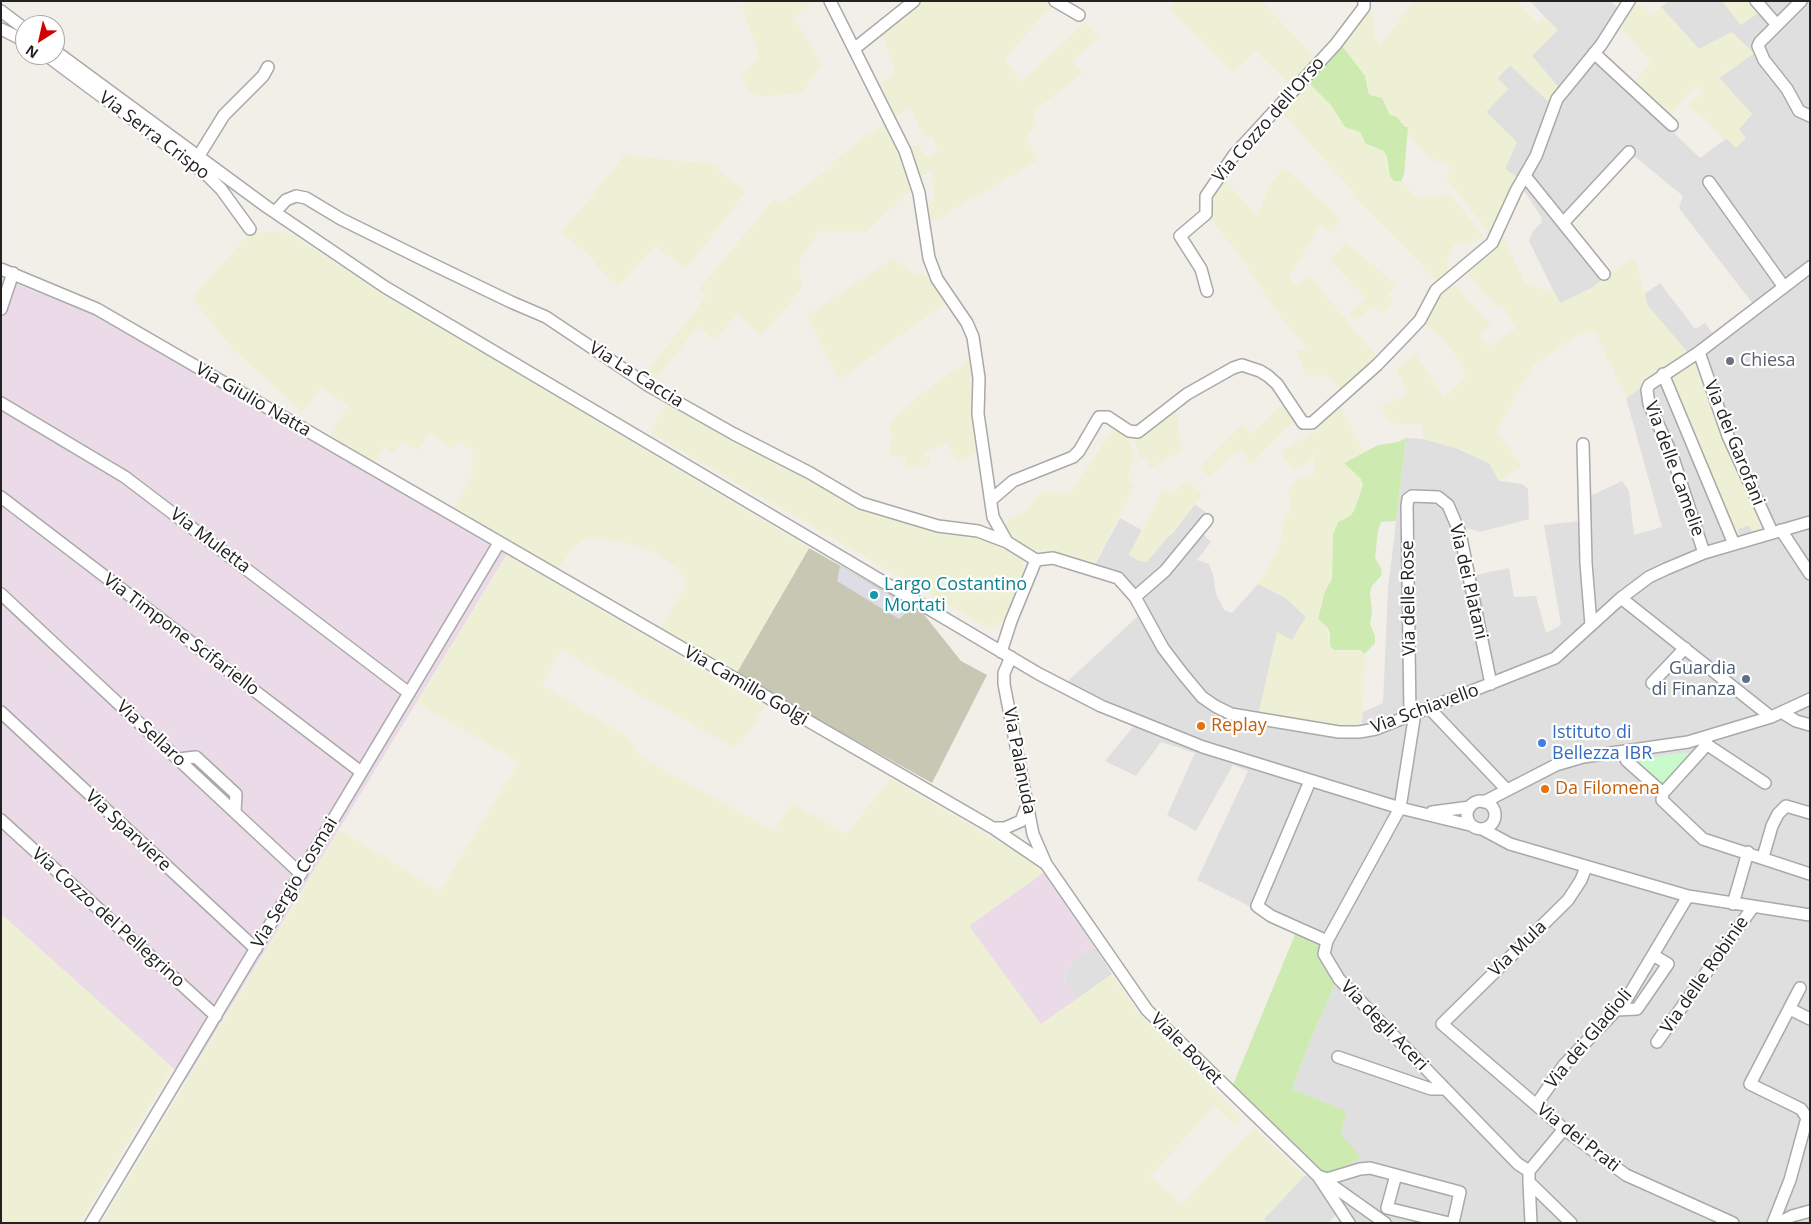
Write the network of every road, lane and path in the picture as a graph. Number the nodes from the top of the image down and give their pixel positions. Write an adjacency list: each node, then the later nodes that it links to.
1 (830, 1): 14 (street)
2 (914, 1): 14 (street)
3 (1055, 1): 9 (street)
4 (1364, 1): 33 (street, Via Cozzo dell'Orso)
5 (1629, 1): 15 (street)
6 (1756, 1): 11 (street)
7 (1801, 1): 11 (street)
8 (1, 11): 10 (street)
9 (1079, 15)
10 (15, 22)
11 (1777, 25): 19 (street)
12 (1, 29): 13 (street)
13 (15, 36)
14 (854, 48): 41 (street)
15 (1594, 52): 20 (street); 23 (street)
16 (65, 58): 22 (street)
17 (59, 65): 27 (street, Via Serra Crispo)
18 (268, 67): 22 (street)
19 (1810, 116)
20 (1672, 125)
21 (1629, 152): 26 (street)
22 (198, 157): 25 (street)
23 (1525, 176): 26 (street); 41 (street)
24 (1709, 182): 32 (street)
25 (275, 212): 45 (street, Via La Caccia); 56 (street)
26 (1563, 224): 31 (street)
27 (250, 228)
28 (1810, 267): 32 (street)
29 (1, 269): 30 (street, Via Giulio Natta)
30 (13, 273): 34 (street); 46 (street, Via Giulio Natta)
31 (1604, 274)
32 (1784, 287): 35 (street)
33 (1207, 291)
34 (1, 309)
35 (1699, 352): 36 (street); 44 (street, Via dei Garofani)
36 (1663, 374): 47 (street); 48 (street, Via delle Camelie)
37 (1, 403): 59 (street, Via Muletta)
38 (1583, 444): 54 (street)
39 (1, 497): 69 (street, Via Timpone Scifariello)
40 (1426, 497): 58 (street, Via dei Platani); 64 (street, Via delle Rose)
41 (992, 500): 45 (street)
42 (1207, 520): 52 (street)
43 (1810, 522): 44 (street, Via Schiavello)
44 (1776, 531): 47 (street, Via Schiavello); 50 (street, Via dei Garofani)
45 (1007, 542): 49 (street)
46 (499, 543): 59 (street, Via Sergio Cosmai); 84 (street, Via Camillo Golgi)
47 (1734, 544): 48 (street, Via Schiavello)
48 (1704, 553): 53 (street, Via Schiavello)
49 (1036, 560): 52 (street, Via Schiavello); 56 (street, Via Palanuda)
50 (1810, 574)
51 (1, 594): 91 (street, Via Sellaro)
52 (1135, 597): 64 (street, Via Schiavello)
53 (1621, 598): 54 (street, Via Schiavello); 55 (street)
54 (1591, 626): 58 (street, Via Schiavello)
55 (1685, 648): 57 (street); 65 (street)
56 (1006, 655): 70 (street); 75 (street, Via Palanuda)
57 (1652, 683)
58 (1491, 684): 61 (street, Via Schiavello)
59 (409, 693): 69 (street, Via Sergio Cosmai)
60 (1810, 699): 63 (street)
61 (1429, 708): 64 (street, Via Schiavello); 73 (street)
62 (1, 712): 98 (street, Via Sparviere)
63 (1783, 713): 65 (street); 66 (street)
64 (1412, 714): 78 (street)
65 (1771, 717): 67 (street)
66 (1810, 725)
67 (1706, 741): 68 (street); 71 (street); 74 (street)
68 (1622, 752): 72 (street); 74 (street)
69 (361, 772): 91 (street, Via Sergio Cosmai)
70 (1310, 781): 78 (street); 97 (street)
71 (1765, 783)
72 (1518, 785): 73 (street); 81 (street)
73 (1507, 790): 76 (street)
74 (1663, 793): 87 (street)
75 (1028, 801): 84 (street); 89 (street, Via Palanuda)
76 (1484, 802): 77 (street); 81 (street)
77 (1470, 807): 79 (street); 83 (street)
78 (1400, 808): 79 (street); 97 (street)
79 (1425, 813): 83 (street)
80 (1810, 813): 88 (street)
81 (1495, 816): 85 (street); 86 (street)
82 (1, 820): 103 (street, Via Cozzo del Pellegrino)
83 (1470, 825): 85 (street)
84 (993, 828): 89 (street, Via Camillo Golgi)
85 (1482, 830): 86 (street)
86 (1510, 844): 90 (street)
87 (1748, 852): 88 (street); 94 (street)
88 (1763, 857): 92 (street)
89 (1046, 864): 113 (street, Viale Bovet)
90 (1586, 867): 93 (street); 105 (street, Via Mula)
91 (301, 874): 98 (street, Via Sergio Cosmai)
92 (1810, 874)
93 (1688, 896): 94 (street); 99 (street, Via dei Gladioli)
94 (1733, 904): 95 (street)
95 (1753, 907): 96 (street); 106 (street, Via delle Robinie)
96 (1810, 915)
97 (1326, 941): 108 (street, Via degli Aceri)
98 (256, 949): 103 (street, Via Sergio Cosmai)
99 (1653, 954): 102 (street, Via dei Gladioli); 102 (street)
100 (1800, 988): 101 (street)
101 (1790, 1009): 104 (street); 126 (street)
102 (1617, 1010): 109 (street, Via dei Gladioli)
103 (216, 1016): 119 (street, Via Sergio Cosmai)
104 (1810, 1019)
105 (1442, 1024): 109 (street, Via dei Prati)
106 (1657, 1042)
107 (1338, 1057): 108 (street)
108 (1445, 1089): 114 (street, Via degli Aceri)
109 (1536, 1105): 110 (street, Via dei Prati)
110 (1564, 1129): 114 (street); 125 (street, Via dei Prati)
111 (1360, 1169): 112 (street); 113 (street); 115 (street)
112 (1396, 1175): 121 (street); 122 (street)
113 (1318, 1176): 115 (street); 118 (street, Viale Bovet)
114 (1529, 1177): 123 (street); 124 (street, Via degli Aceri)
115 (1348, 1196): 117 (street)
116 (1810, 1211): 127 (street)
117 (1374, 1215): 118 (street); 120 (street)
118 (1348, 1220)
119 (91, 1223)
120 (1385, 1223)
121 (1449, 1223)
122 (1453, 1223)
123 (1531, 1223)
124 (1570, 1223)
125 (1733, 1223)
126 (1773, 1223)
127 (1779, 1223)

